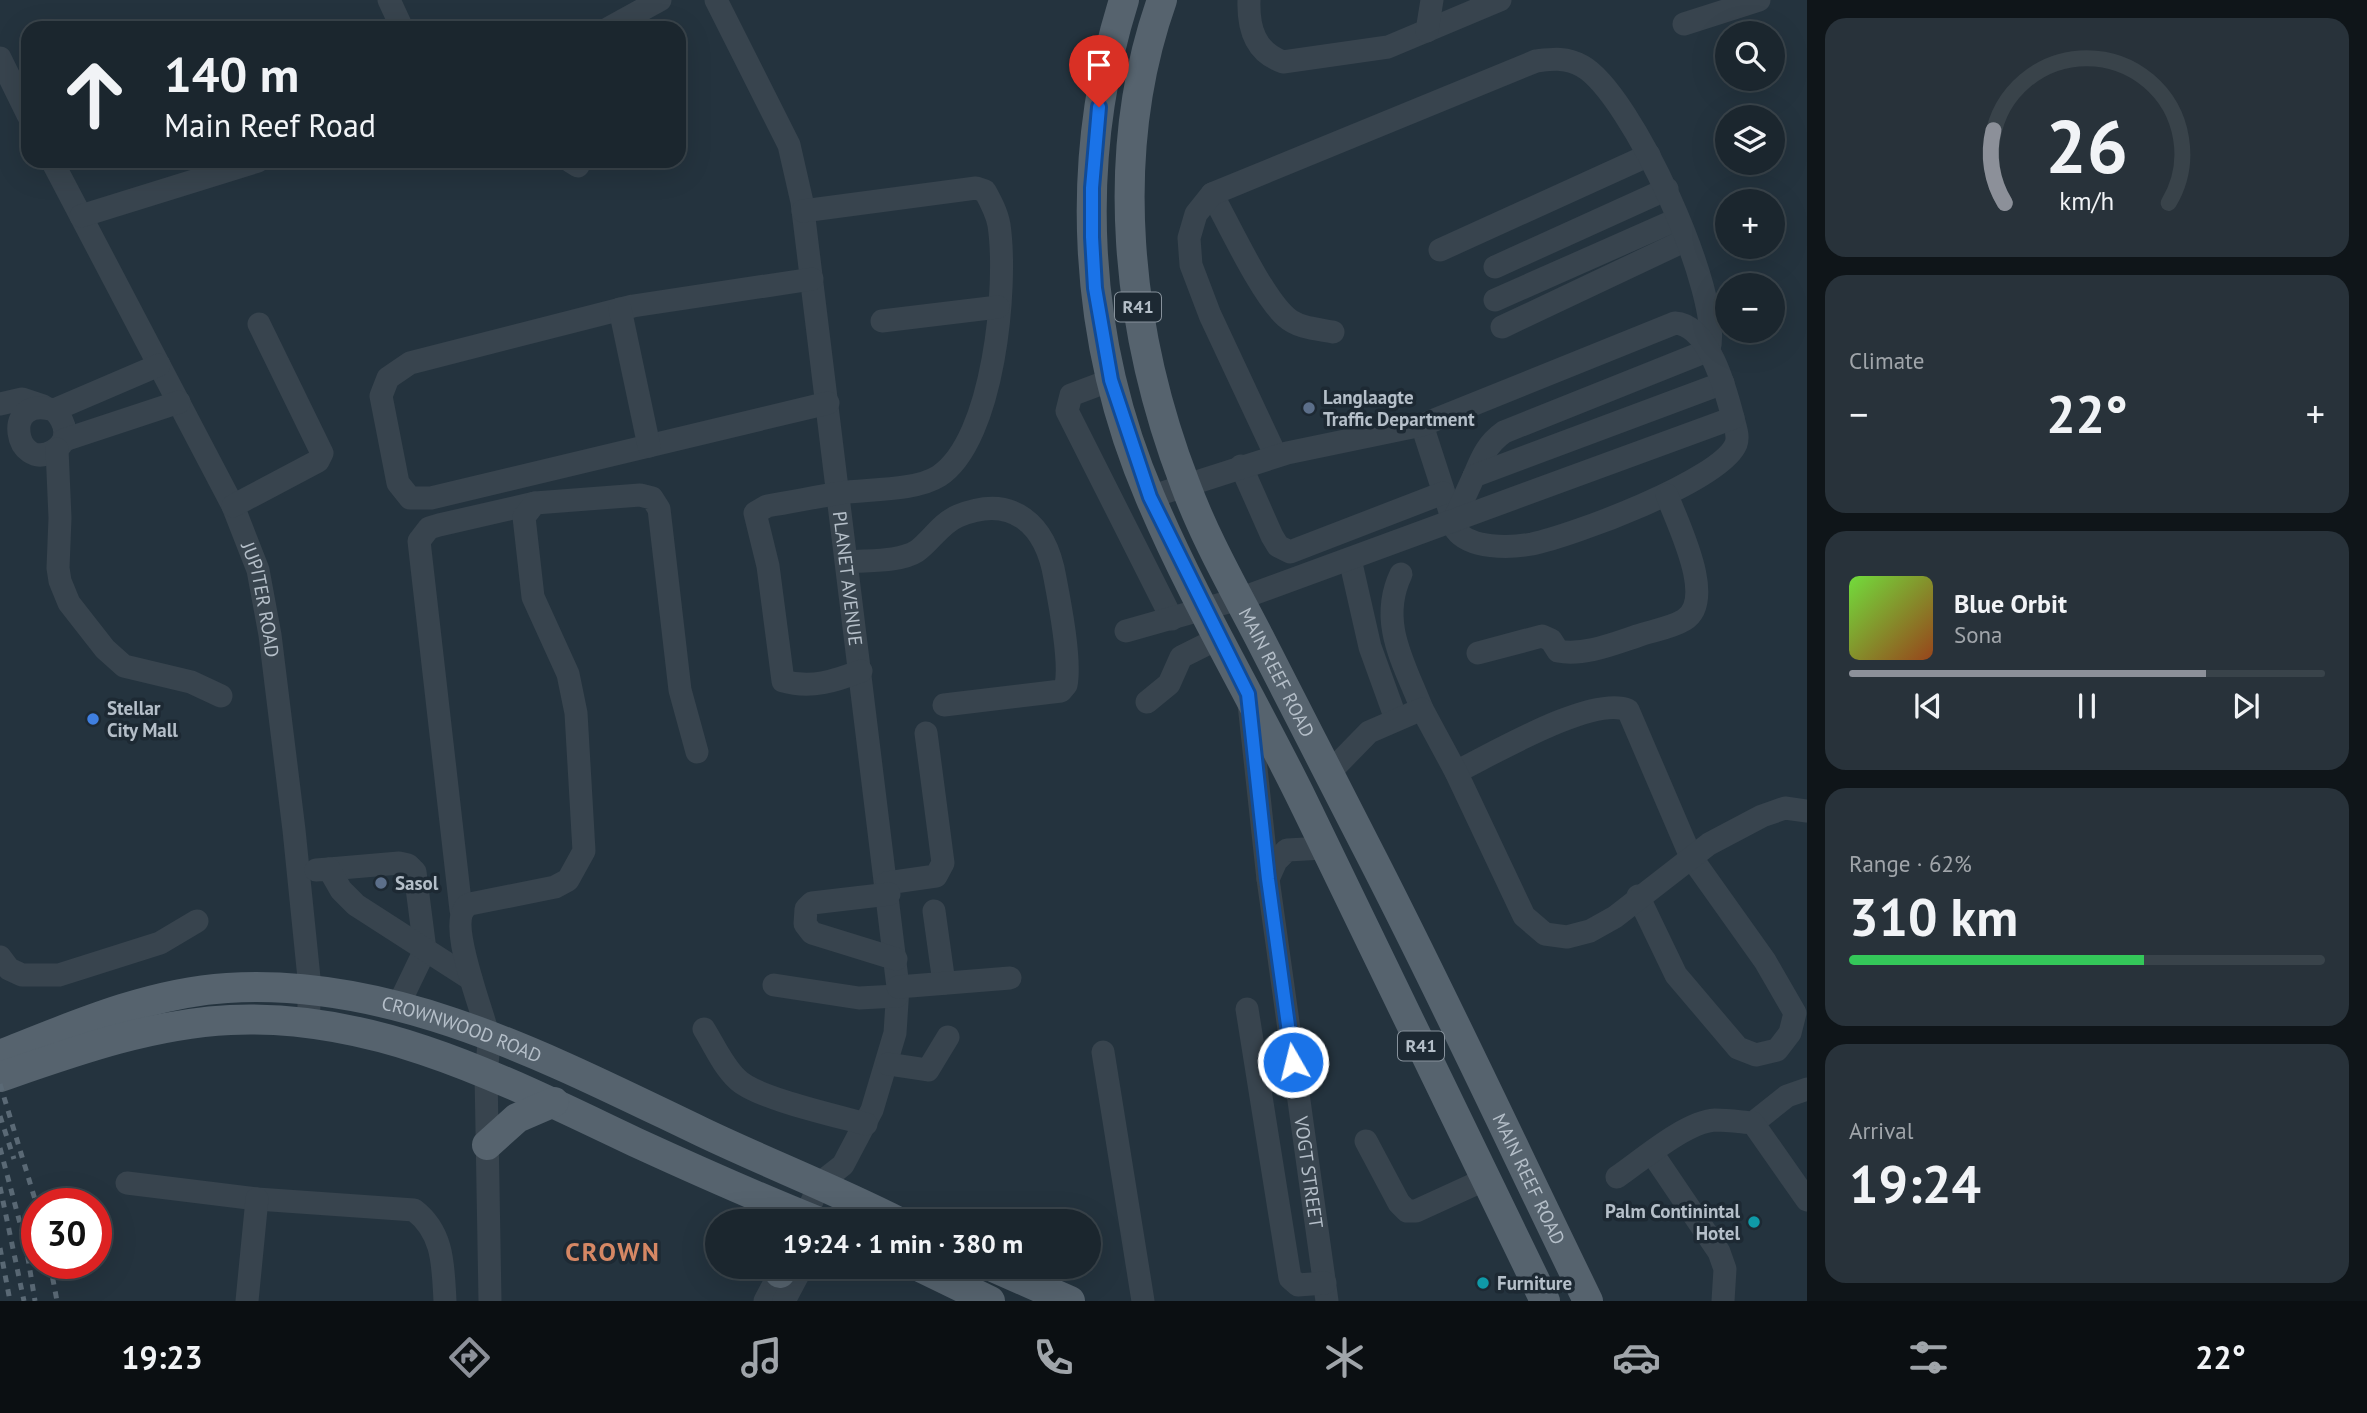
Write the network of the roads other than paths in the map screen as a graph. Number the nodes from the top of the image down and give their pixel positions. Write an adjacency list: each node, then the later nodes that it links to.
1 (388, 0): 10 (street)
2 (660, 0): 11 (street)
3 (716, 0): 21 (street, PLANET AVENUE)
4 (1124, 0): 36 (main road, MAIN REEF ROAD / R41)
5 (1162, 0): 49 (main road, MAIN REEF ROAD / R41)
6 (1250, 0): 13 (street)
7 (1432, 0): 13 (street)
8 (1500, 0): 13 (street)
9 (1759, 0): 12 (street)
10 (398, 21)
11 (622, 21)
12 (1684, 24)
13 (1427, 31)
14 (0, 58): 15 (street)
15 (21, 101)
16 (1648, 155): 19 (street); 20 (street); 24 (street)
17 (56, 168): 22 (street, JUPITER ROAD)
18 (235, 168): 22 (street)
19 (1667, 189): 23 (street); 25 (street)
20 (1212, 194): 33 (street); 46 (street)
21 (803, 211): 26 (street, PLANET AVENUE); 28 (street)
22 (81, 216): 35 (street, JUPITER ROAD)
23 (1682, 229): 27 (street); 32 (street); 34 (street)
24 (1440, 250)
25 (1495, 267)
26 (812, 279): 29 (street); 39 (street, PLANET AVENUE)
27 (1495, 300)
28 (998, 307): 30 (street); 50 (street)
29 (620, 310): 45 (street); 45 (street)
30 (882, 321)
31 (259, 324): 55 (street)
32 (1502, 327)
33 (1333, 332)
34 (1709, 350): 37 (street); 43 (street); 48 (street)
35 (159, 365): 38 (street, JUPITER ROAD); 41 (street)
36 (1111, 380): 53 (main road, MAIN REEF ROAD / R41); 62 (street)
37 (1723, 383): 42 (street); 48 (street)
38 (179, 402): 44 (street); 55 (street, JUPITER ROAD)
39 (828, 403): 45 (street); 50 (street, PLANET AVENUE)
40 (0, 404): 41 (street)
41 (48, 408): 44 (street); 44 (street)
42 (1733, 418): 52 (street); 56 (street)
43 (1422, 425): 46 (street); 51 (street)
44 (35, 443): 68 (street)
45 (649, 446)
46 (1276, 456): 47 (street)
47 (1241, 466): 49 (street); 51 (street)
48 (1474, 476): 56 (street)
49 (1185, 484): 53 (street); 60 (main road, MAIN REEF ROAD / R41)
50 (840, 493): 58 (street, PLANET AVENUE); 66 (street)
51 (1443, 493): 56 (street)
52 (1667, 495): 56 (street); 65 (street)
53 (1150, 497): 61 (main road, MAIN REEF ROAD / R41)
54 (535, 503): 74 (street); 86 (street); 86 (street)
55 (233, 506): 82 (street, JUPITER ROAD)
56 (1453, 522): 57 (street)
57 (1350, 559): 60 (street); 72 (street)
58 (848, 562): 66 (street, PLANET AVENUE); 70 (street)
59 (1401, 574): 71 (street)
60 (1239, 599): 61 (street); 76 (main road, MAIN REEF ROAD / R41)
61 (1205, 610): 62 (street); 64 (main road, MAIN REEF ROAD / R41)
62 (1172, 619): 63 (street)
63 (1126, 631)
64 (1219, 638): 67 (main road, MAIN REEF ROAD / R41); 69 (street)
65 (1478, 653)
66 (861, 671): 84 (street, PLANET AVENUE)
67 (1248, 694): 77 (main road, MAIN REEF ROAD / R41); 83 (street, VOGT STREET)
68 (221, 696)
69 (1147, 702)
70 (944, 705)
71 (1422, 709): 72 (street); 75 (street)
72 (1396, 719): 76 (street)
73 (926, 733): 84 (street)
74 (697, 752)
75 (1456, 772): 80 (street); 85 (street)
76 (1328, 774): 77 (main road); 137 (main road, MAIN REEF ROAD / R41)
77 (1298, 791): 79 (main road, MAIN REEF ROAD / R41)
78 (1807, 811): 80 (street)
79 (1324, 848): 83 (street); 117 (main road, MAIN REEF ROAD / R41)
80 (1691, 858): 85 (street); 85 (street)
81 (329, 869): 82 (street); 89 (street); 89 (street)
82 (297, 871): 96 (street, JUPITER ROAD)
83 (1268, 879): 128 (street, VOGT STREET)
84 (888, 888): 91 (street, PLANET AVENUE); 91 (street)
85 (1638, 896)
86 (461, 910): 93 (street)
87 (934, 911): 94 (street)
88 (197, 921): 90 (street)
89 (425, 950): 93 (street); 98 (street)
90 (0, 957)
91 (895, 959): 97 (street, PLANET AVENUE)
92 (1010, 978): 94 (street)
93 (471, 979): 103 (street)
94 (944, 983): 97 (street)
95 (774, 985): 97 (street)
96 (310, 988): 98 (main road, CROWNWOOD ROAD); 100 (street, JUPITER ROAD); 105 (main road, CROWNWOOD ROAD)
97 (897, 991): 106 (street, PLANET AVENUE)
98 (398, 1006): 103 (main road, CROWNWOOD ROAD)
99 (1247, 1009): 128 (street)
100 (308, 1022): 107 (main road, CROWNWOOD ROAD); 108 (main road, CROWNWOOD ROAD)
101 (704, 1029): 111 (street)
102 (948, 1037): 106 (street)
103 (489, 1038): 107 (street); 118 (main road, CROWNWOOD ROAD)
104 (1103, 1052): 135 (street)
105 (0, 1055)
106 (888, 1065): 111 (street, PLANET AVENUE)
107 (486, 1073): 110 (main road, CROWNWOOD ROAD); 114 (street)
108 (0, 1077)
109 (1807, 1089): 112 (street)
110 (554, 1102): 114 (main road); 122 (main road, CROWNWOOD ROAD)
111 (866, 1124): 118 (street, PLANET AVENUE)
112 (1754, 1124): 115 (street); 121 (street)
113 (1366, 1141): 117 (street)
114 (487, 1145): 131 (street)
115 (1652, 1153): 116 (street); 138 (street)
116 (1617, 1177)
117 (1486, 1179): 136 (main road, MAIN REEF ROAD / R41)
118 (834, 1180): 123 (street, PLANET AVENUE); 124 (main road, CROWNWOOD ROAD)
119 (127, 1184): 120 (street)
120 (257, 1199): 129 (street); 130 (street)
121 (1807, 1200)
122 (762, 1209)
123 (819, 1209)
124 (879, 1209)
125 (783, 1279): 132 (street)
126 (945, 1279): 133 (main road)
127 (1020, 1279): 134 (main road)
128 (1326, 1292)
129 (247, 1301)
130 (444, 1301)
131 (490, 1301)
132 (765, 1301)
133 (990, 1301)
134 (1070, 1301)
135 (1143, 1301)
136 (1545, 1301)
137 (1588, 1301)
138 (1723, 1301)

